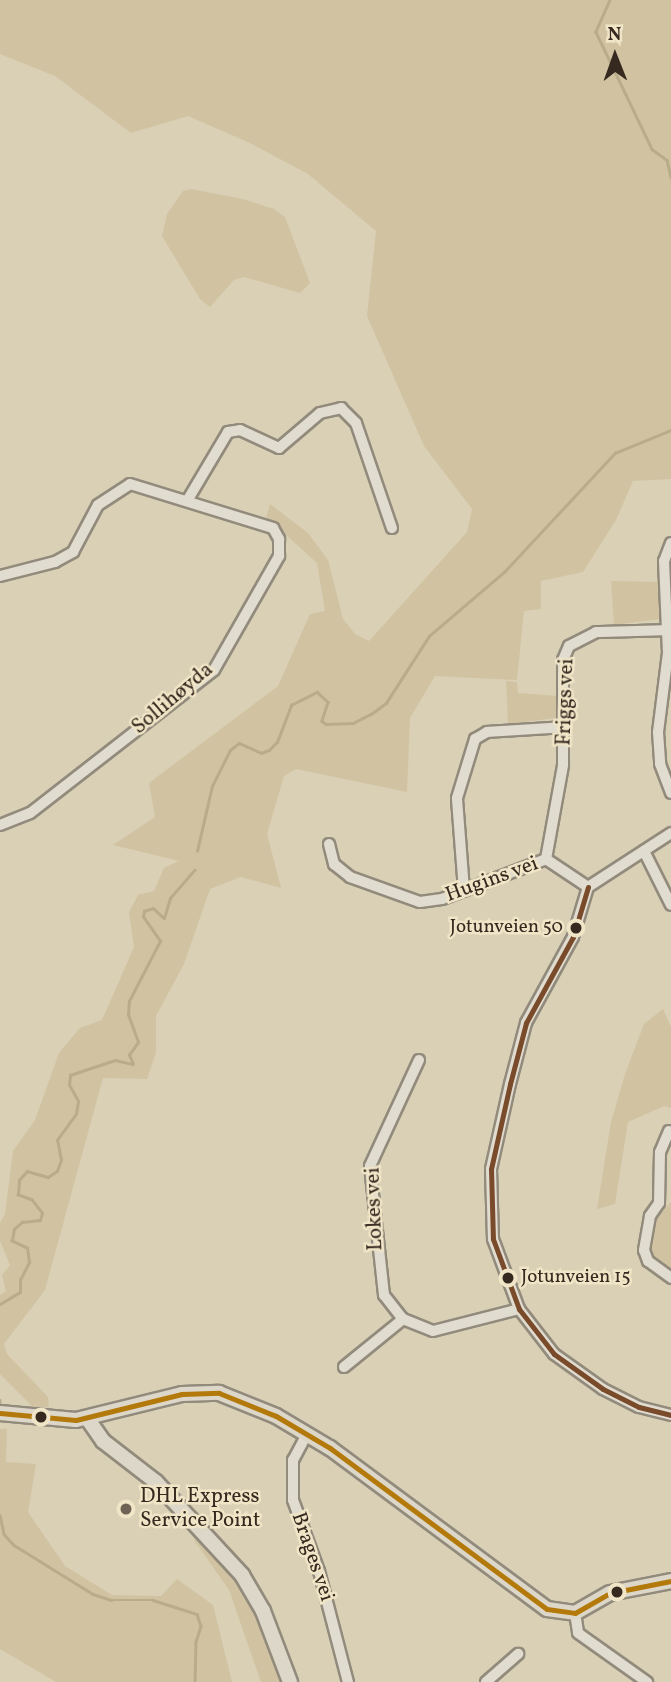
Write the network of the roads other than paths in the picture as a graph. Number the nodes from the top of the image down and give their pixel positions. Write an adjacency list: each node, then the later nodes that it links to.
1 (187, 501): 2 (street); 4 (street, Sollihøyda); 8 (street, Sollihøyda)
2 (392, 528)
3 (671, 543): 5 (street)
4 (0, 576)
5 (667, 630): 6 (street, Friggs vei); 7 (street)
6 (565, 727): 12 (street, Friggs vei); 14 (street)
7 (671, 793)
8 (0, 825)
9 (671, 833): 11 (street)
10 (329, 844): 14 (street, Hugins vei)
11 (644, 851): 13 (street); 15 (street)
12 (546, 859): 13 (street, Hugins vei); 14 (street, Hugins vei)
13 (588, 887): 21 (street)
14 (464, 890)
15 (671, 905)
16 (419, 1060): 22 (street, Lokes vei)
17 (669, 1131): 19 (street)
18 (671, 1197): 19 (street)
19 (659, 1203): 20 (street)
20 (671, 1278)
21 (519, 1309): 22 (street); 25 (street)
22 (402, 1319): 23 (street)
23 (344, 1367)
24 (3, 1414): 26 (main road)
25 (671, 1415)
26 (88, 1418): 27 (main road); 31 (main road)
27 (307, 1434): 29 (main road); 32 (street, Brages vei)
28 (671, 1581): 29 (main road)
29 (575, 1613): 34 (street)
30 (518, 1654): 33 (street)
31 (290, 1682)
32 (348, 1682)
33 (486, 1682)
34 (647, 1682)

